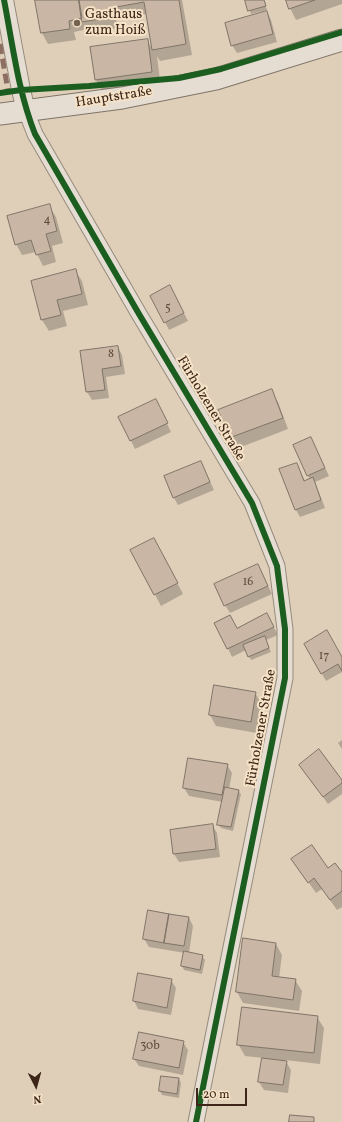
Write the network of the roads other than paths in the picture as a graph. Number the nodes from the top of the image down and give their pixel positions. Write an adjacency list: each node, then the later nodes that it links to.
1 (4, 0): 3 (street)
2 (342, 40): 3 (main road, Hauptstraße)
3 (26, 111): 4 (main road, Hauptstraße); 5 (street, Fürholzener Straße)
4 (0, 114)
5 (196, 1122)

